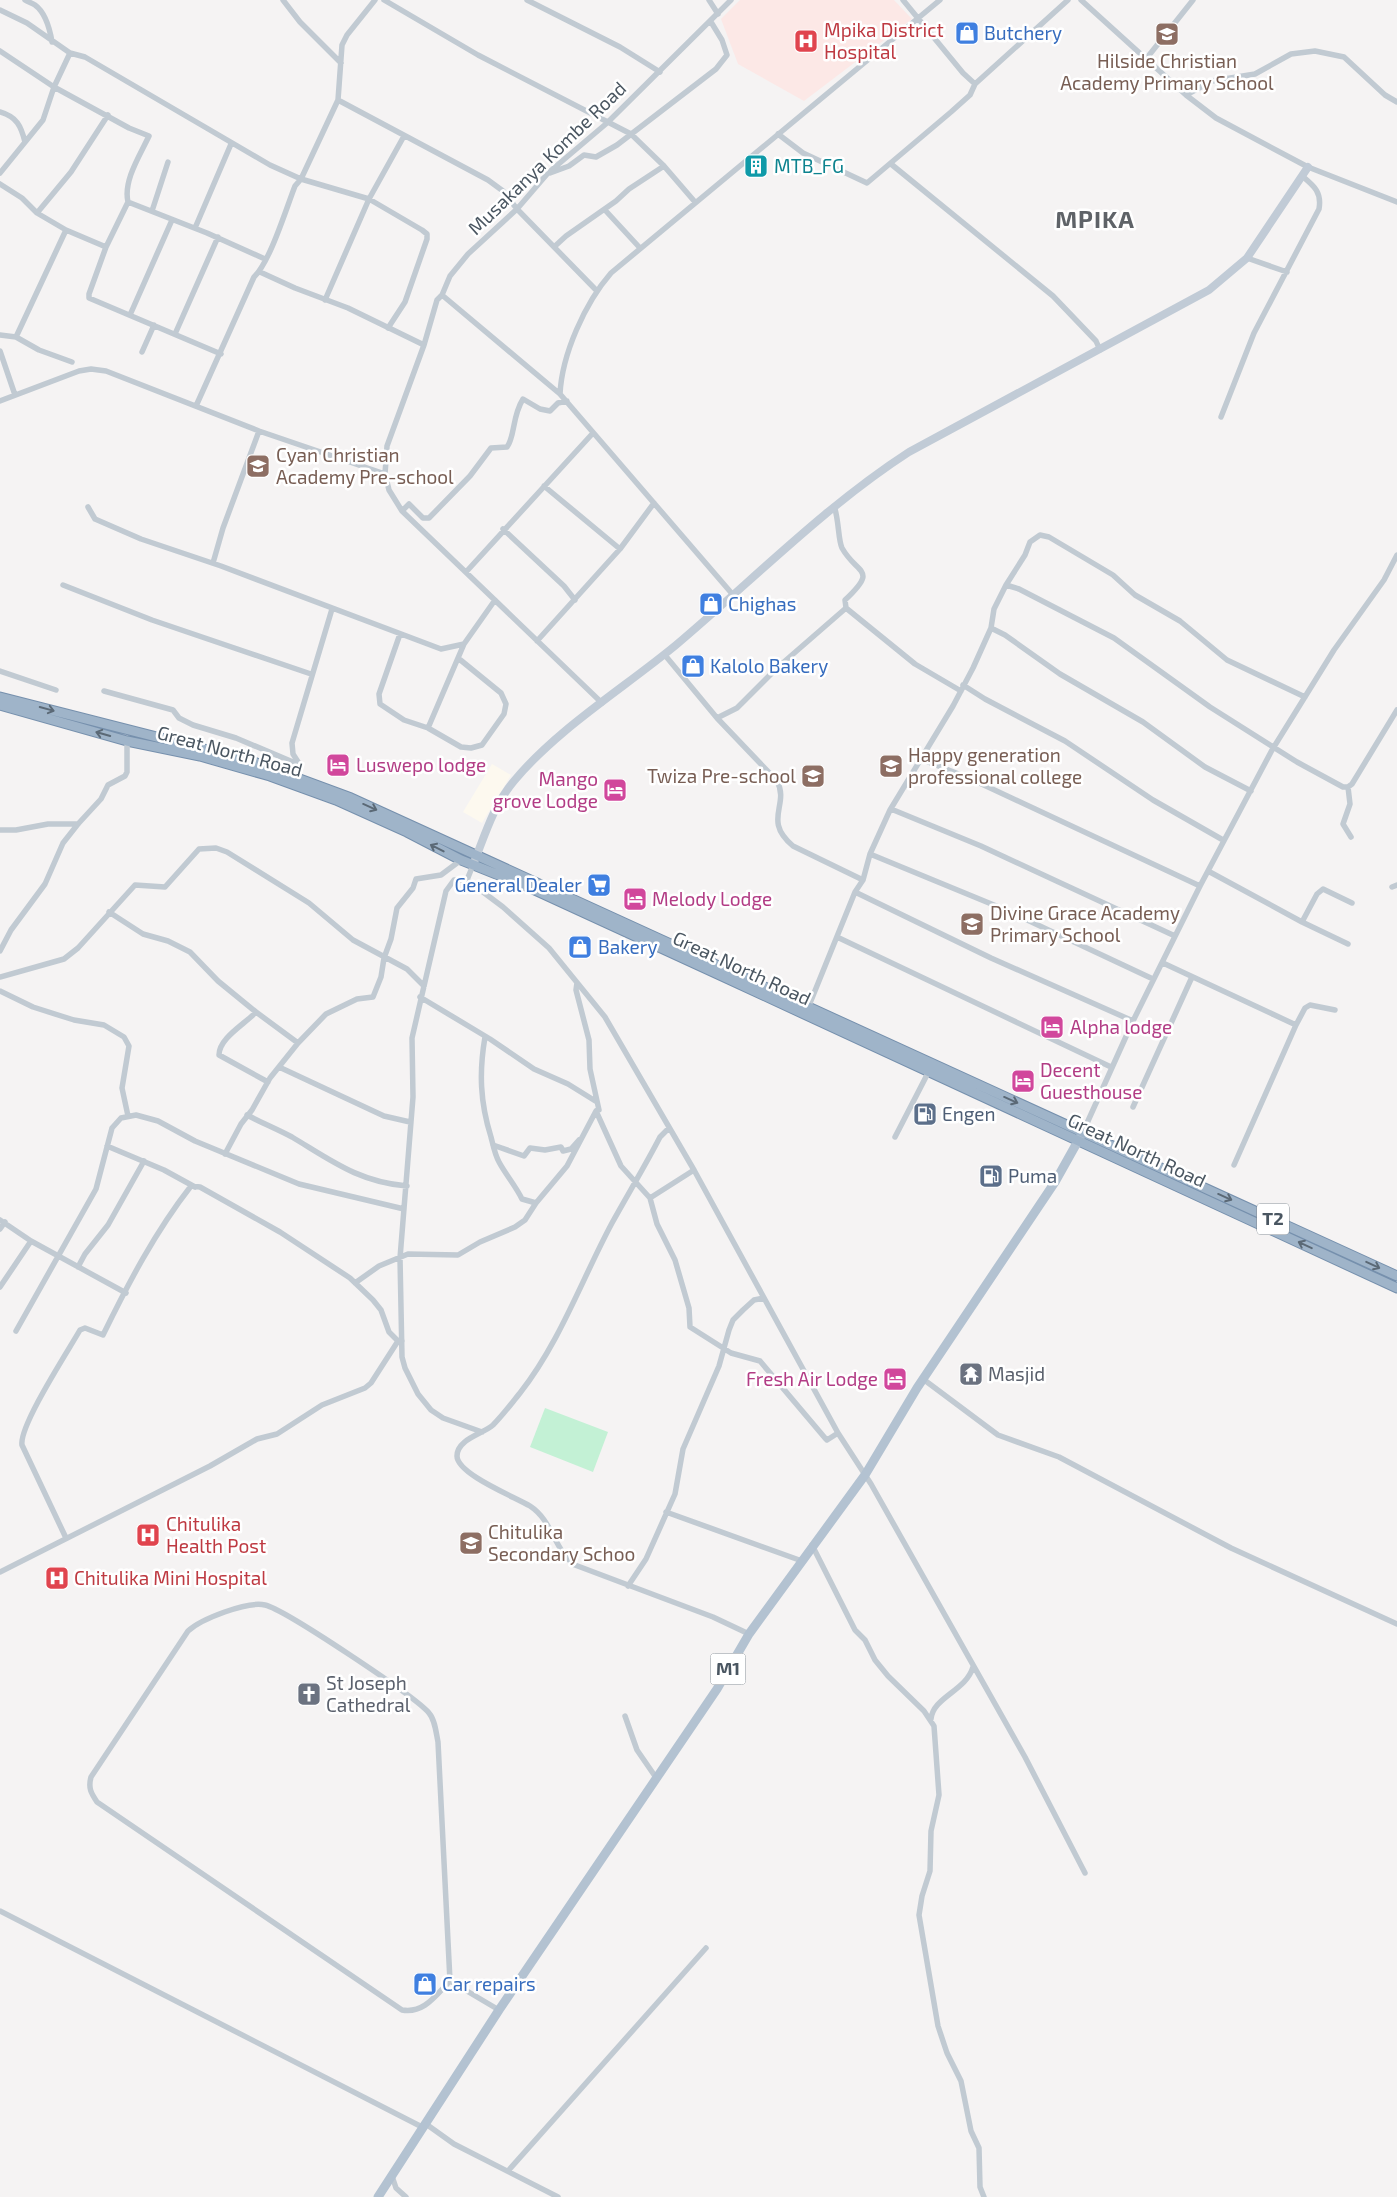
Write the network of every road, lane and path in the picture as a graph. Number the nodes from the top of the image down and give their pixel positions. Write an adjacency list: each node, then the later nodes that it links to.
1 (24, 0): 18 (street)
2 (283, 0): 22 (street)
3 (375, 0): 22 (street)
4 (384, 0): 31 (street)
5 (527, 0): 23 (street)
6 (709, 0): 15 (street)
7 (731, 0): 15 (street, Musakanya Kombe Road)
8 (903, 0): 16 (street)
9 (940, 0): 16 (street)
10 (1068, 0): 24 (street)
11 (1082, 0): 21 (street)
12 (1193, 0): 21 (street)
13 (0, 4): 14 (street)
14 (3, 12): 18 (street)
15 (718, 14): 17 (street, Musakanya Kombe Road)
16 (919, 18): 24 (street); 33 (street)
17 (711, 22): 23 (street, Musakanya Kombe Road); 32 (street)
18 (52, 42): 20 (street)
19 (0, 51): 25 (street)
20 (70, 53): 25 (street); 36 (street)
21 (1146, 59): 26 (street)
22 (341, 63): 27 (street)
23 (660, 72): 31 (street, Musakanya Kombe Road)
24 (976, 84): 38 (street)
25 (54, 87): 30 (street); 35 (street)
26 (1186, 95): 28 (street); 40 (street)
27 (338, 100): 34 (street); 44 (street)
28 (1397, 102)
29 (0, 112): 35 (street)
30 (108, 115): 47 (street); 53 (street)
31 (607, 123): 32 (street); 42 (street, Musakanya Kombe Road)
32 (631, 134): 39 (street); 42 (street)
33 (778, 134): 38 (street); 48 (street)
34 (404, 136): 46 (street); 50 (street)
35 (25, 142): 41 (street)
36 (231, 144): 44 (street); 55 (street)
37 (168, 162): 52 (street)
38 (892, 164): 75 (street)
39 (664, 166): 48 (street); 51 (street)
40 (1308, 167): 43 (main road); 49 (street)
41 (0, 173)
42 (548, 173): 50 (street, Musakanya Kombe Road)
43 (1302, 176): 61 (main road); 64 (street)
44 (301, 180): 46 (street); 62 (street)
45 (0, 184): 53 (street)
46 (369, 199): 67 (street); 70 (street)
47 (128, 202): 52 (street); 58 (street)
48 (695, 202): 60 (street)
49 (1397, 202)
50 (517, 209): 59 (street); 66 (street, Musakanya Kombe Road)
51 (605, 210): 59 (street); 60 (street)
52 (152, 211): 54 (street)
53 (37, 213): 56 (street)
54 (172, 220): 55 (street); 68 (street)
55 (194, 228): 57 (street)
56 (66, 230): 58 (street); 73 (street)
57 (218, 237): 62 (street); 71 (street)
58 (106, 247): 68 (street)
59 (554, 247): 65 (street)
60 (640, 248): 65 (street)
61 (1247, 258): 64 (street); 75 (main road)
62 (266, 260): 63 (street)
63 (260, 272): 67 (street); 78 (street)
64 (1287, 272): 85 (street)
65 (596, 290): 80 (street)
66 (442, 295): 74 (street, Musakanya Kombe Road); 80 (street)
67 (325, 300): 70 (street)
68 (130, 315): 69 (street)
69 (154, 325): 71 (street); 77 (street)
70 (388, 328): 74 (street)
71 (175, 334): 78 (street)
72 (0, 335): 73 (street)
73 (16, 337): 79 (street)
74 (424, 345): 88 (street, Musakanya Kombe Road)
75 (1100, 350): 91 (main road)
76 (0, 352): 81 (street)
77 (142, 352)
78 (221, 354): 84 (street)
79 (72, 362)
80 (560, 394): 83 (street)
81 (14, 396): 82 (street); 84 (street)
82 (0, 401)
83 (566, 401): 87 (street); 93 (street)
84 (196, 406): 86 (street)
85 (1221, 417)
86 (259, 431): 88 (street); 97 (street)
87 (593, 432): 89 (street); 90 (street)
88 (385, 474): 93 (street)
89 (544, 486): 94 (street); 95 (street)
90 (654, 503): 95 (street); 101 (street)
91 (834, 506): 101 (main road); 105 (street)
92 (88, 507): 97 (street)
93 (402, 511): 98 (street)
94 (503, 529): 98 (street); 103 (street)
95 (620, 549): 103 (street)
96 (1397, 555): 118 (street)
97 (213, 563): 104 (street)
98 (466, 572): 102 (street)
99 (63, 585): 113 (street)
100 (1006, 585): 106 (street); 118 (street); 125 (street)
101 (734, 596): 110 (main road)
102 (495, 600): 108 (street); 109 (street)
103 (575, 600): 108 (street)
104 (332, 608): 107 (street); 113 (street)
105 (846, 608): 114 (street); 122 (street)
106 (991, 628): 114 (street); 130 (street)
107 (400, 634): 109 (street); 123 (street)
108 (536, 641): 119 (street)
109 (464, 644): 111 (street)
110 (664, 654): 119 (main road); 122 (street)
111 (458, 658): 123 (street); 123 (street)
112 (0, 671): 115 (street)
113 (311, 674): 127 (street)
114 (962, 688): 126 (street); 135 (street)
115 (56, 690)
116 (104, 691): 127 (street)
117 (0, 697): 128 (highway, Great North Road / T2, one-way to 128)
118 (1305, 697): 125 (street)
119 (602, 703): 137 (main road)
120 (0, 705): 124 (highway, Great North Road / T2, one-way to 120)
121 (1397, 710): 129 (street)
122 (717, 718): 142 (street)
123 (428, 728)
124 (127, 741): 132 (street); 138 (highway, Great North Road / T2, one-way to 124)
125 (1274, 746): 129 (street); 130 (street)
126 (921, 760): 131 (street); 143 (street)
127 (300, 765): 128 (street)
128 (295, 777): 137 (highway, Great North Road / T2, one-way to 137)
129 (1348, 787): 134 (street)
130 (1251, 791): 135 (street)
131 (891, 809): 136 (street); 148 (street)
132 (78, 824): 133 (street); 151 (street)
133 (0, 830)
134 (1351, 837)
135 (1223, 840): 140 (street)
136 (870, 854): 142 (street); 156 (street)
137 (477, 855): 139 (main road); 161 (highway, Great North Road / T2)
138 (461, 860): 139 (highway, Great North Road / T2); 152 (street)
139 (473, 865): 141 (street); 170 (highway, Great North Road / T2)
140 (1208, 871): 143 (street); 147 (street)
141 (467, 880): 157 (street); 158 (street)
142 (863, 880): 144 (street)
143 (1200, 886): 148 (street)
144 (855, 892): 149 (street); 164 (street)
145 (1352, 904): 147 (street)
146 (109, 912): 152 (street); 154 (street); 163 (street)
147 (1302, 922): 150 (street)
148 (1175, 936): 153 (street)
149 (837, 937): 161 (street); 169 (street)
150 (1348, 944)
151 (0, 952)
152 (384, 958): 158 (street); 167 (street)
153 (1163, 963): 155 (street); 156 (street)
154 (0, 977)
155 (1192, 977): 165 (street); 173 (street)
156 (1153, 979): 164 (street)
157 (577, 983): 172 (street); 178 (street)
158 (424, 986): 160 (street)
159 (0, 991): 176 (street)
160 (420, 997): 166 (street); 177 (street)
161 (808, 1009): 179 (highway, Great North Road / T2, one-way to 179)
162 (1335, 1010): 165 (street)
163 (256, 1012): 167 (street); 171 (street)
164 (1133, 1021): 169 (street)
165 (1296, 1025): 187 (street)
166 (484, 1037): 172 (street); 183 (street)
167 (298, 1043): 168 (street)
168 (279, 1067): 171 (street); 177 (street)
169 (1111, 1067): 179 (street)
170 (929, 1071): 181 (street); 182 (highway, Great North Road / T2)
171 (268, 1082): 175 (street)
172 (597, 1102): 174 (street)
173 (1133, 1107)
174 (596, 1111): 180 (street); 189 (street)
175 (247, 1115): 185 (street); 190 (street)
176 (128, 1116): 184 (street); 185 (street)
177 (410, 1122): 190 (street)
178 (669, 1128): 188 (street); 189 (street)
179 (1083, 1132): 182 (main road, M1); 201 (highway, Great North Road / T2, one-way to 201)
180 (583, 1137): 183 (street); 193 (street)
181 (895, 1137)
182 (1078, 1141): 204 (highway, Great North Road / T2, one-way to 182); 210 (main road, M1)
183 (493, 1145): 193 (street)
184 (107, 1146): 186 (street); 198 (street)
185 (225, 1154): 194 (street)
186 (144, 1161): 191 (street); 200 (street)
187 (1234, 1164)
188 (694, 1170): 192 (street); 206 (street)
189 (637, 1182): 192 (street); 211 (street)
190 (407, 1186): 194 (street)
191 (194, 1187): 202 (street); 205 (street)
192 (650, 1198): 209 (street)
193 (536, 1203): 199 (street)
194 (404, 1209): 199 (street)
195 (3, 1221): 196 (street); 197 (street)
196 (0, 1229)
197 (31, 1241): 198 (street); 203 (street)
198 (59, 1257): 200 (street); 207 (street)
199 (400, 1258): 202 (street); 208 (street)
200 (78, 1267): 205 (street)
201 (1397, 1276)
202 (355, 1283): 208 (street)
203 (0, 1287)
204 (1397, 1288)
205 (126, 1293): 215 (street)
206 (764, 1298): 209 (street); 212 (street)
207 (16, 1331)
208 (400, 1341): 211 (street); 215 (street)
209 (725, 1349): 212 (street); 214 (street)
210 (923, 1379): 213 (main road, M1); 220 (street)
211 (482, 1432): 219 (street)
212 (838, 1433): 213 (street)
213 (865, 1475): 216 (main road, M1); 222 (street)
214 (666, 1512): 217 (street); 219 (street)
215 (66, 1538): 218 (street)
216 (812, 1545): 217 (main road, M1); 224 (street)
217 (802, 1561): 221 (main road, M1)
218 (0, 1572)
219 (628, 1586): 221 (street)
220 (1397, 1624)
221 (749, 1634): 225 (main road, M1)
222 (973, 1667): 224 (street); 226 (street)
223 (625, 1716): 225 (street)
224 (931, 1720): 237 (street)
225 (657, 1779): 230 (main road, M1)
226 (1085, 1873)
227 (0, 1911): 231 (street)
228 (706, 1948): 232 (street)
229 (450, 1981): 229 (street); 230 (street)
230 (499, 2010): 231 (main road, M1)
231 (425, 2126): 232 (street); 233 (main road, M1)
232 (508, 2170): 236 (street)
233 (392, 2176): 234 (main road, M1); 235 (street)
234 (378, 2197)
235 (406, 2197)
236 (558, 2197)
237 (984, 2197)

